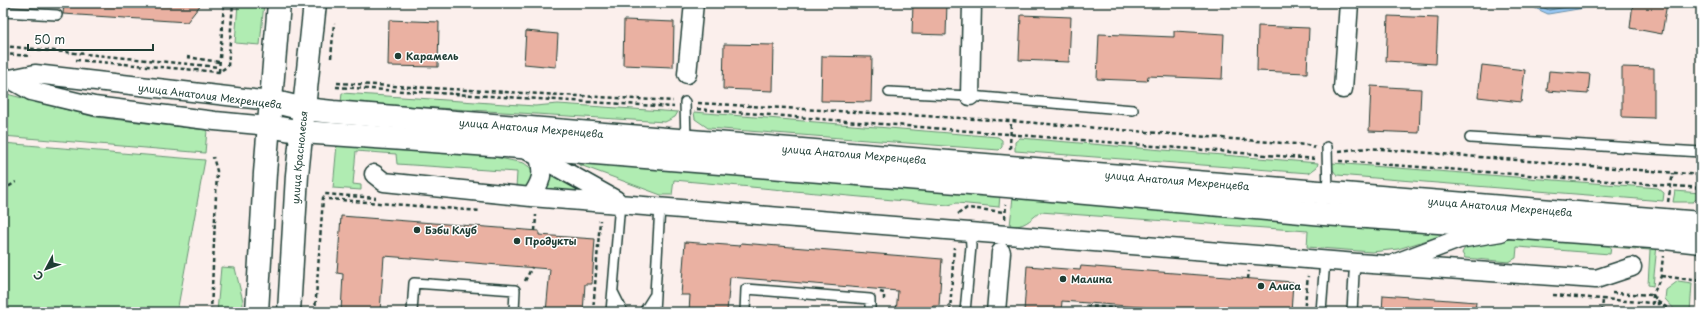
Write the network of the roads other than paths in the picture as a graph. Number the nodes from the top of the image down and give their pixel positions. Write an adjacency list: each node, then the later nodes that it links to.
1 (280, 3): 13 (street)
2 (315, 3): 15 (street, улица Краснолесья)
3 (694, 3): 8 (street)
4 (972, 3): 12 (street)
5 (1349, 3): 10 (street)
6 (3, 12): 7 (lane)
7 (57, 15)
8 (687, 74)
9 (7, 78): 13 (street, улица Анатолия Мехренцева); 17 (street, улица Анатолия Мехренцева)
10 (1343, 89)
11 (889, 92): 12 (lane)
12 (970, 96): 16 (lane)
13 (271, 101): 15 (street, улица Анатолия Мехренцева); 17 (street)
14 (685, 105): 20 (lane)
15 (304, 109): 18 (street, улица Краснолесья); 20 (street, улица Анатолия Мехренцева)
16 (1133, 110)
17 (269, 126): 18 (street, улица Анатолия Мехренцева); 42 (street)
18 (302, 132): 21 (street, улица Анатолия Мехренцева); 43 (street, улица Краснолесья)
19 (1470, 138): 22 (lane)
20 (686, 142): 25 (street, улица Анатолия Мехренцева)
21 (530, 152): 26 (street); 27 (street, улица Анатолия Мехренцева); 30 (street, улица Анатолия Мехренцева)
22 (1701, 152)
23 (1327, 153): 25 (lane)
24 (374, 174): 26 (street, улица Анатолия Мехренцева)
25 (1328, 193): 29 (street, улица Анатолия Мехренцева)
26 (531, 197): 27 (street, улица Анатолия Мехренцева)
27 (620, 203): 28 (street, улица Анатолия Мехренцева); 40 (lane)
28 (660, 206): 31 (street, улица Анатолия Мехренцева); 41 (lane)
29 (1701, 223)
30 (1520, 228): 32 (street, улица Анатолия Мехренцева); 33 (street, улица Анатолия Мехренцева)
31 (970, 232): 35 (street, улица Анатолия Мехренцева); 52 (lane)
32 (1459, 239): 37 (street, улица Анатолия Мехренцева); 39 (street)
33 (1701, 242)
34 (1001, 252): 53 (street)
35 (1325, 260): 36 (street, улица Анатолия Мехренцева); 54 (lane)
36 (1357, 263): 37 (street, улица Анатолия Мехренцева); 55 (lane)
37 (1392, 265): 39 (street, улица Анатолия Мехренцева)
38 (1632, 268): 39 (street, улица Анатолия Мехренцева)
39 (1462, 270)
40 (612, 291): 46 (lane); 47 (lane)
41 (655, 296): 48 (lane); 49 (lane)
42 (257, 312)
43 (289, 312)
44 (412, 312): 45 (lane)
45 (514, 312)
46 (611, 312)
47 (623, 312)
48 (644, 312)
49 (654, 312)
50 (745, 312): 51 (lane)
51 (870, 312)
52 (965, 312)
53 (996, 312)
54 (1321, 312)
55 (1352, 312)

